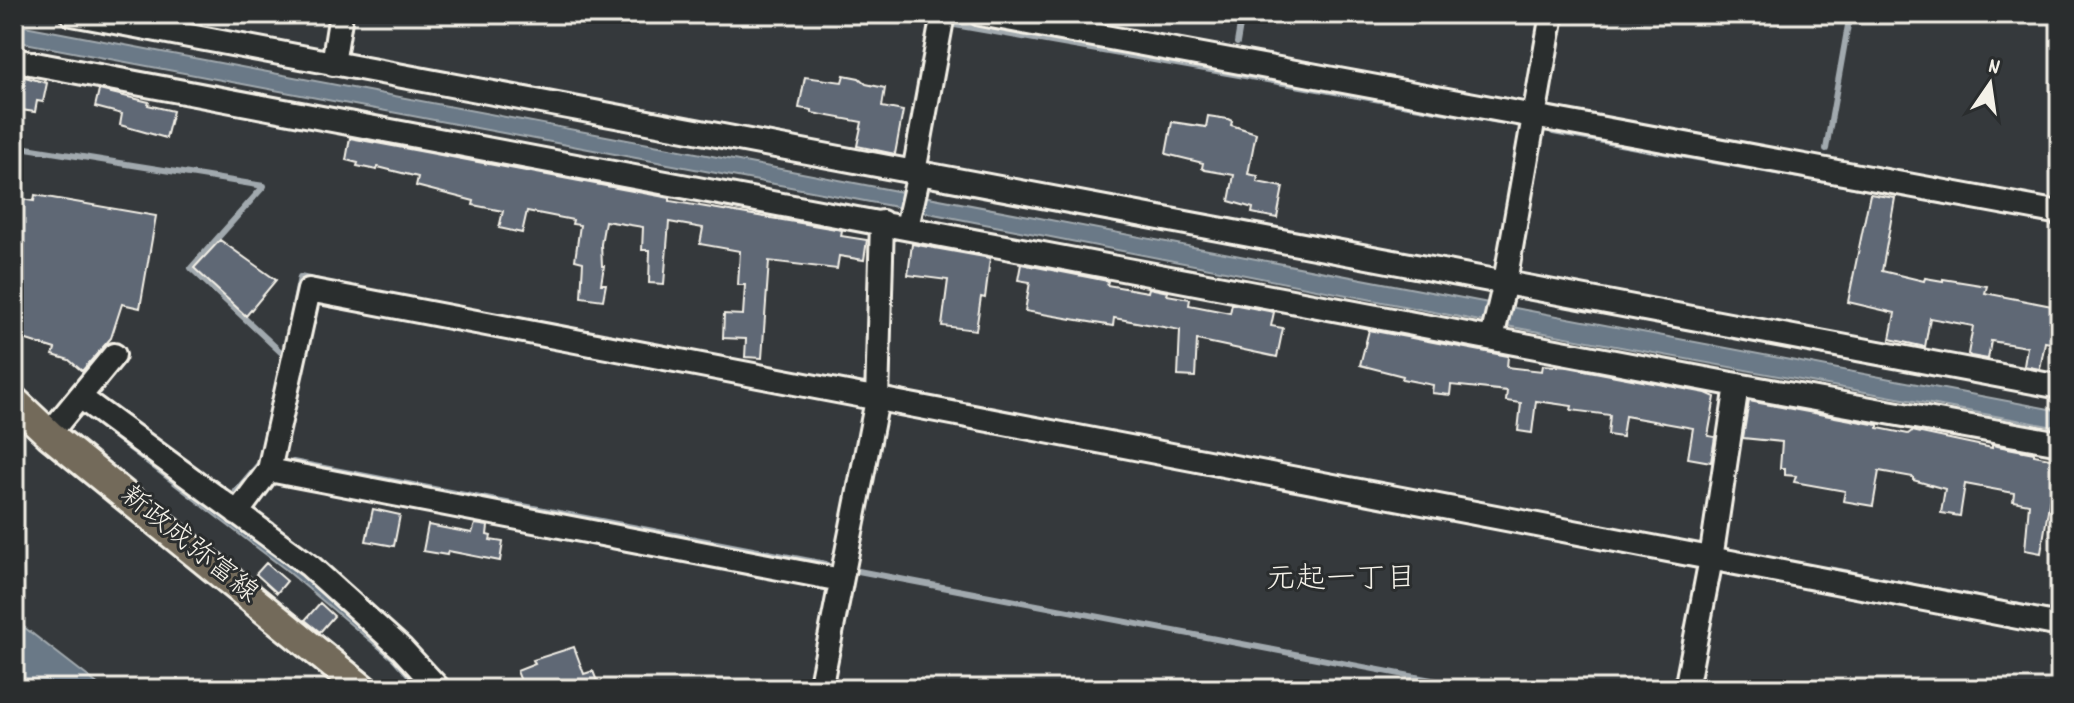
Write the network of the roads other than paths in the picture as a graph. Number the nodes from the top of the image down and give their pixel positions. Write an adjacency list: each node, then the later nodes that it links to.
1 (72, 14): 7 (street)
2 (341, 14): 7 (street)
3 (943, 14): 9 (street)
4 (980, 14): 8 (street)
5 (1552, 14): 8 (street)
6 (14, 60): 11 (street)
7 (333, 64): 9 (street)
8 (1534, 117): 10 (street); 13 (street)
9 (916, 176): 12 (street); 13 (street)
10 (2060, 213)
11 (882, 222): 12 (street); 19 (street)
12 (908, 222): 14 (street)
13 (1504, 288): 14 (street); 17 (street)
14 (1493, 334): 16 (street)
15 (114, 355): 18 (street)
16 (1737, 385): 22 (street); 25 (street)
17 (2060, 387)
18 (80, 397): 21 (street); 24 (street)
19 (877, 400): 23 (street); 25 (street); 26 (street)
20 (14, 401): 21 (main road, 新政成弥富線)
21 (49, 434): 28 (main road, 新政成弥富線)
22 (2060, 443)
23 (269, 470): 24 (street); 26 (street)
24 (237, 513): 29 (street)
25 (1711, 559): 27 (street); 31 (street)
26 (841, 580): 30 (street)
27 (2060, 625)
28 (363, 689)
29 (439, 689)
30 (820, 689)
31 (1686, 689)

